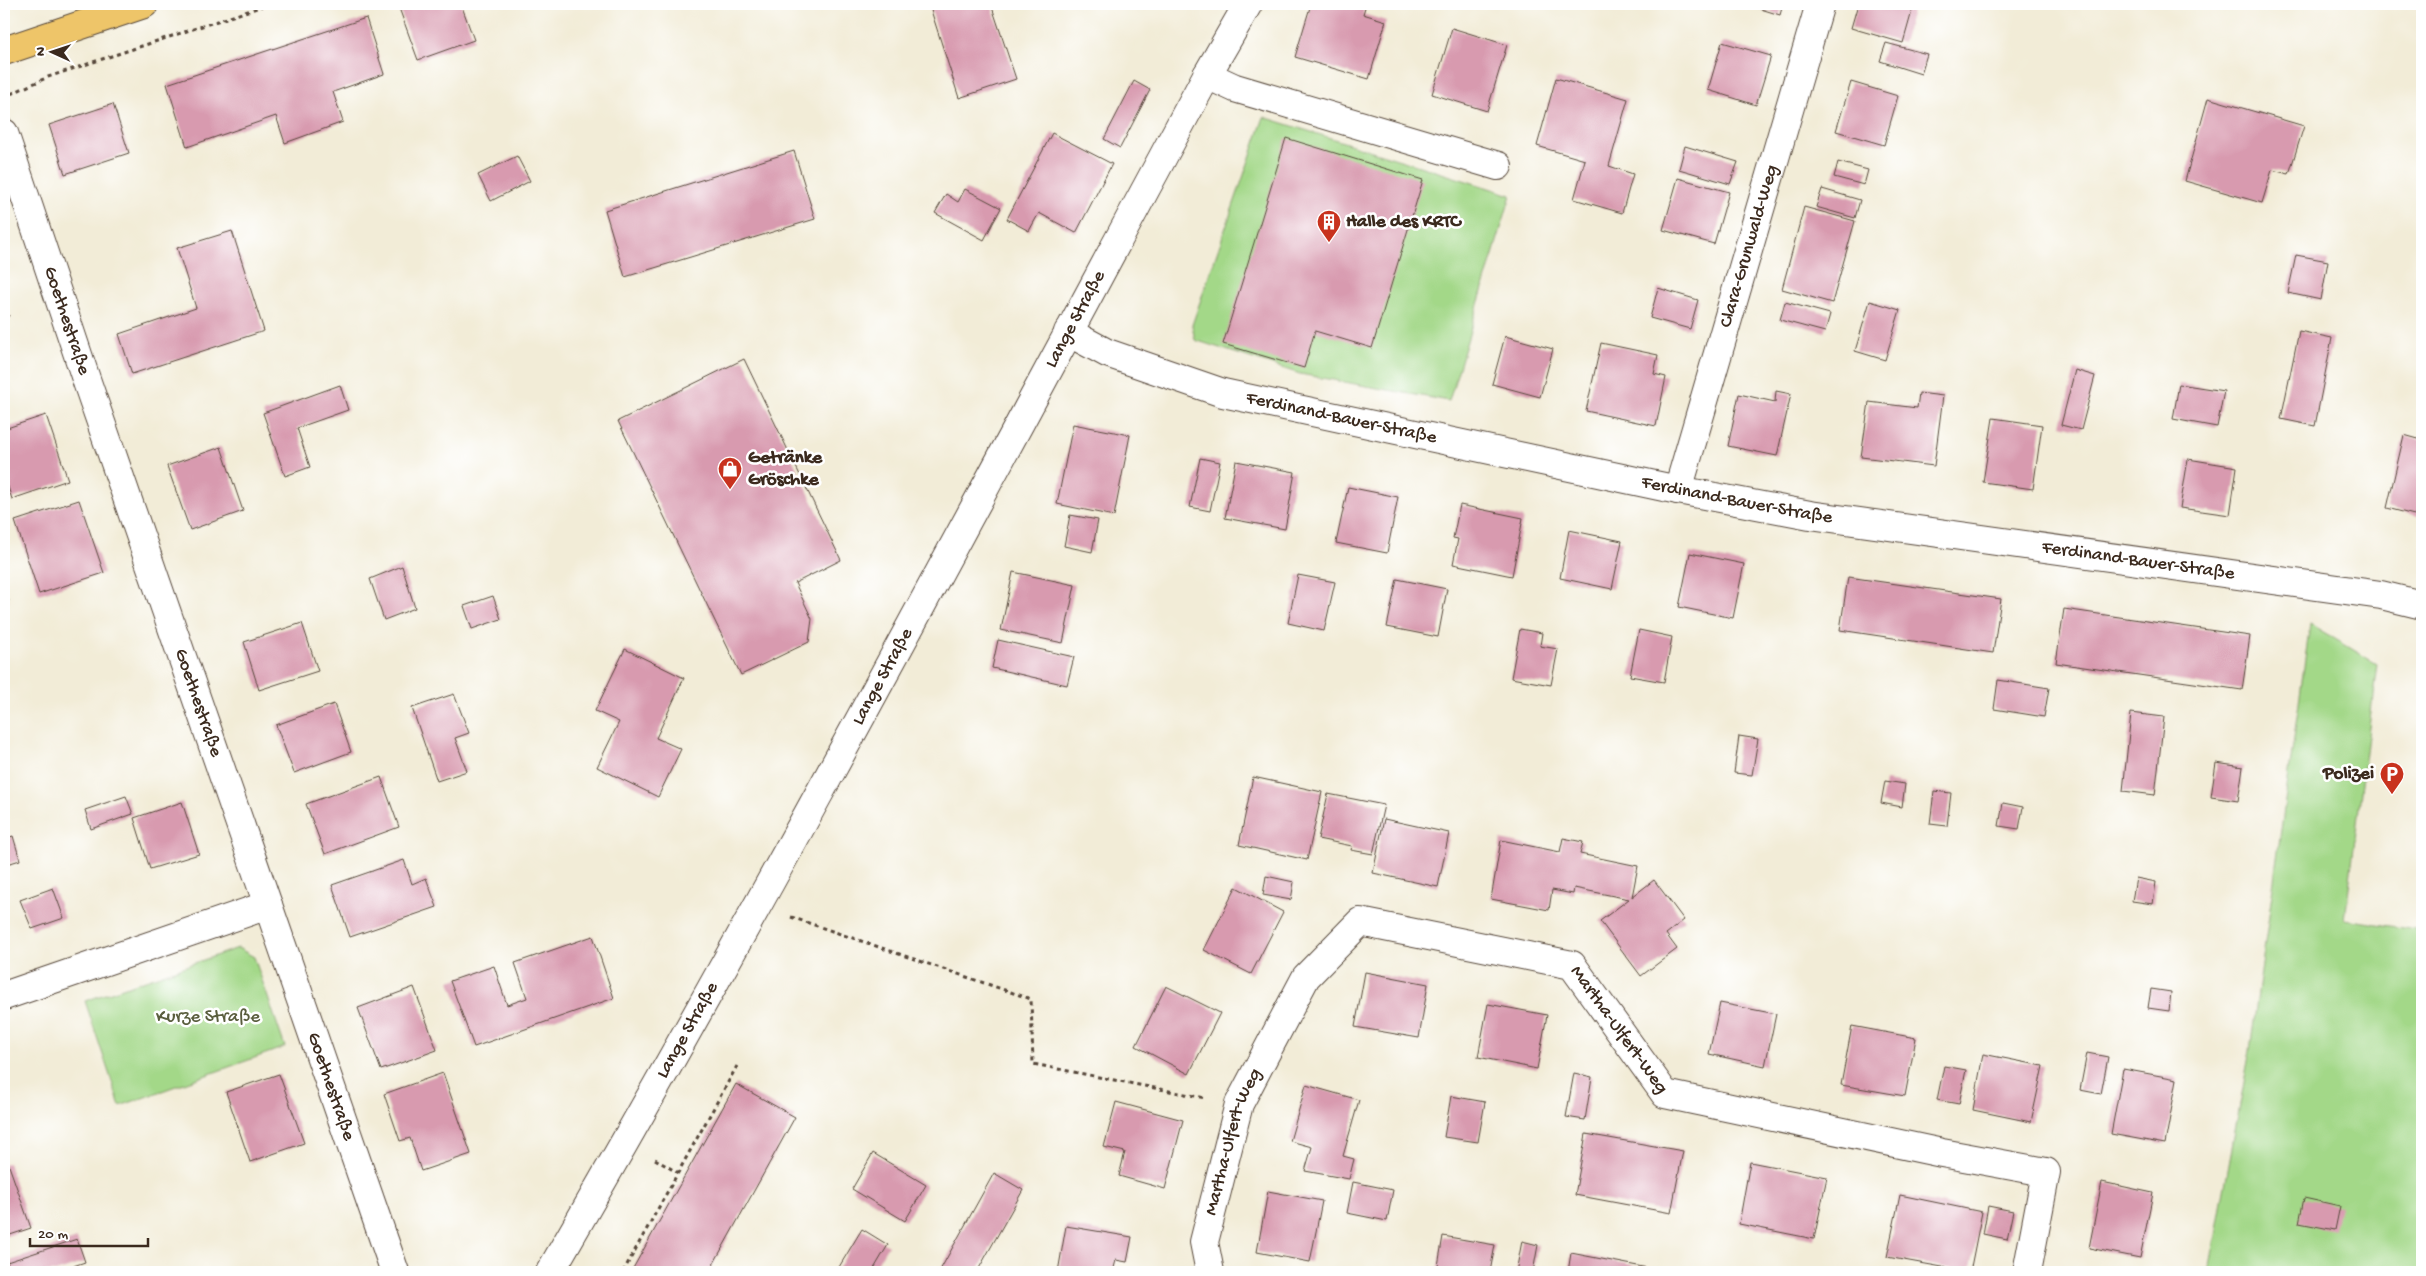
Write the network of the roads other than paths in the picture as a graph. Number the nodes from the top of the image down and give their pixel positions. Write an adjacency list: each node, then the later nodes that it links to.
1 (144, 4): 4 (main road)
2 (1248, 4): 5 (street, Lange Straße)
3 (1820, 4): 9 (street, Clara-Grunwald-Weg)
4 (4, 50)
5 (1207, 75): 7 (street); 8 (street, Lange Straße)
6 (4, 133): 11 (street, Goethestraße)
7 (1498, 166)
8 (1068, 332): 9 (street, Ferdinand-Bauer-Straße); 14 (street, Lange Straße)
9 (1678, 490): 10 (street, Ferdinand-Bauer-Straße)
10 (2422, 605)
11 (268, 905): 12 (street); 13 (street, Goethestraße)
12 (4, 996)
13 (395, 1272)
14 (550, 1272)
15 (1210, 1272): 16 (street, Martha-Ulfert-Weg)
16 (2028, 1272)

